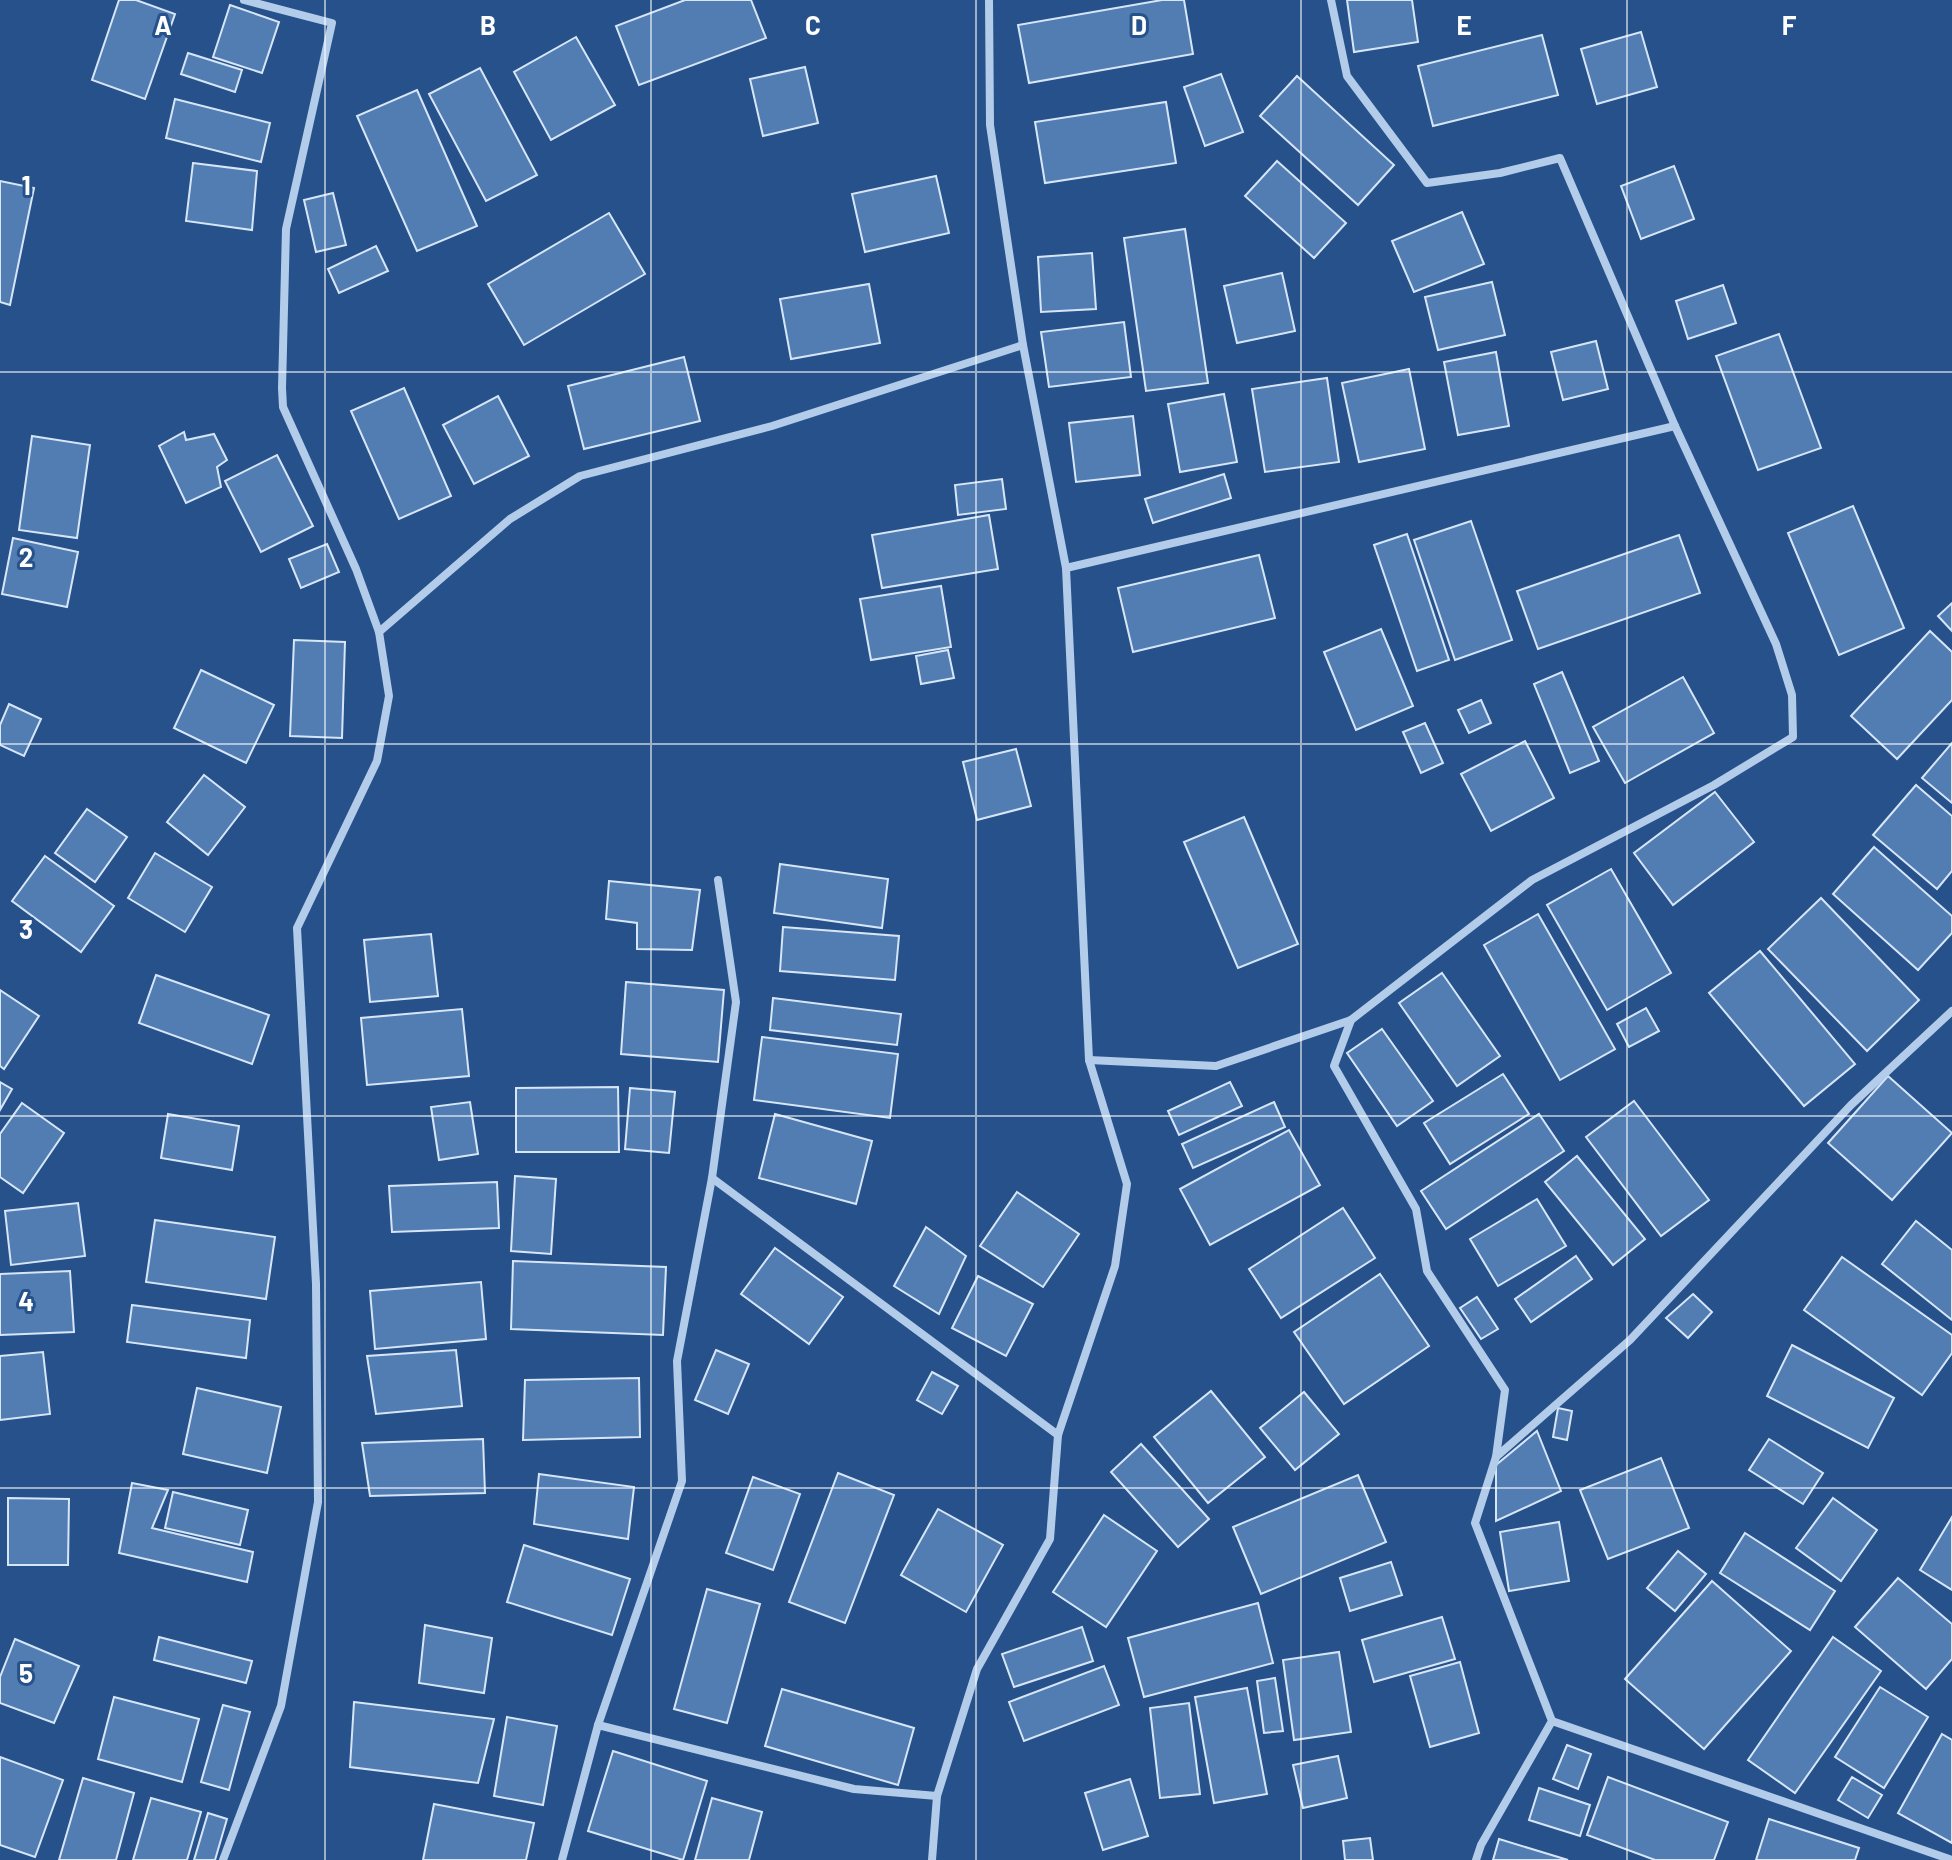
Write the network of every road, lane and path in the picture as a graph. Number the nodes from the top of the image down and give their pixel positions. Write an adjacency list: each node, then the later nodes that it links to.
1 (244, 0): 7 (street)
2 (989, 0): 4 (street)
3 (1331, 0): 5 (street)
4 (1023, 345): 6 (street); 7 (street)
5 (1675, 426): 6 (street); 10 (street)
6 (1066, 568): 11 (street)
7 (379, 632): 18 (street)
8 (718, 880): 12 (street)
9 (1952, 1011): 14 (street)
10 (1351, 1020): 11 (street); 14 (street)
11 (1089, 1060): 13 (street)
12 (712, 1178): 13 (street); 16 (street)
13 (1058, 1435): 17 (street)
14 (1496, 1457): 15 (street)
15 (1552, 1721): 21 (street); 22 (street)
16 (598, 1725): 17 (street); 19 (street)
17 (937, 1796): 20 (street)
18 (223, 1860)
19 (562, 1860)
20 (932, 1860)
21 (1476, 1860)
22 (1952, 1860)

